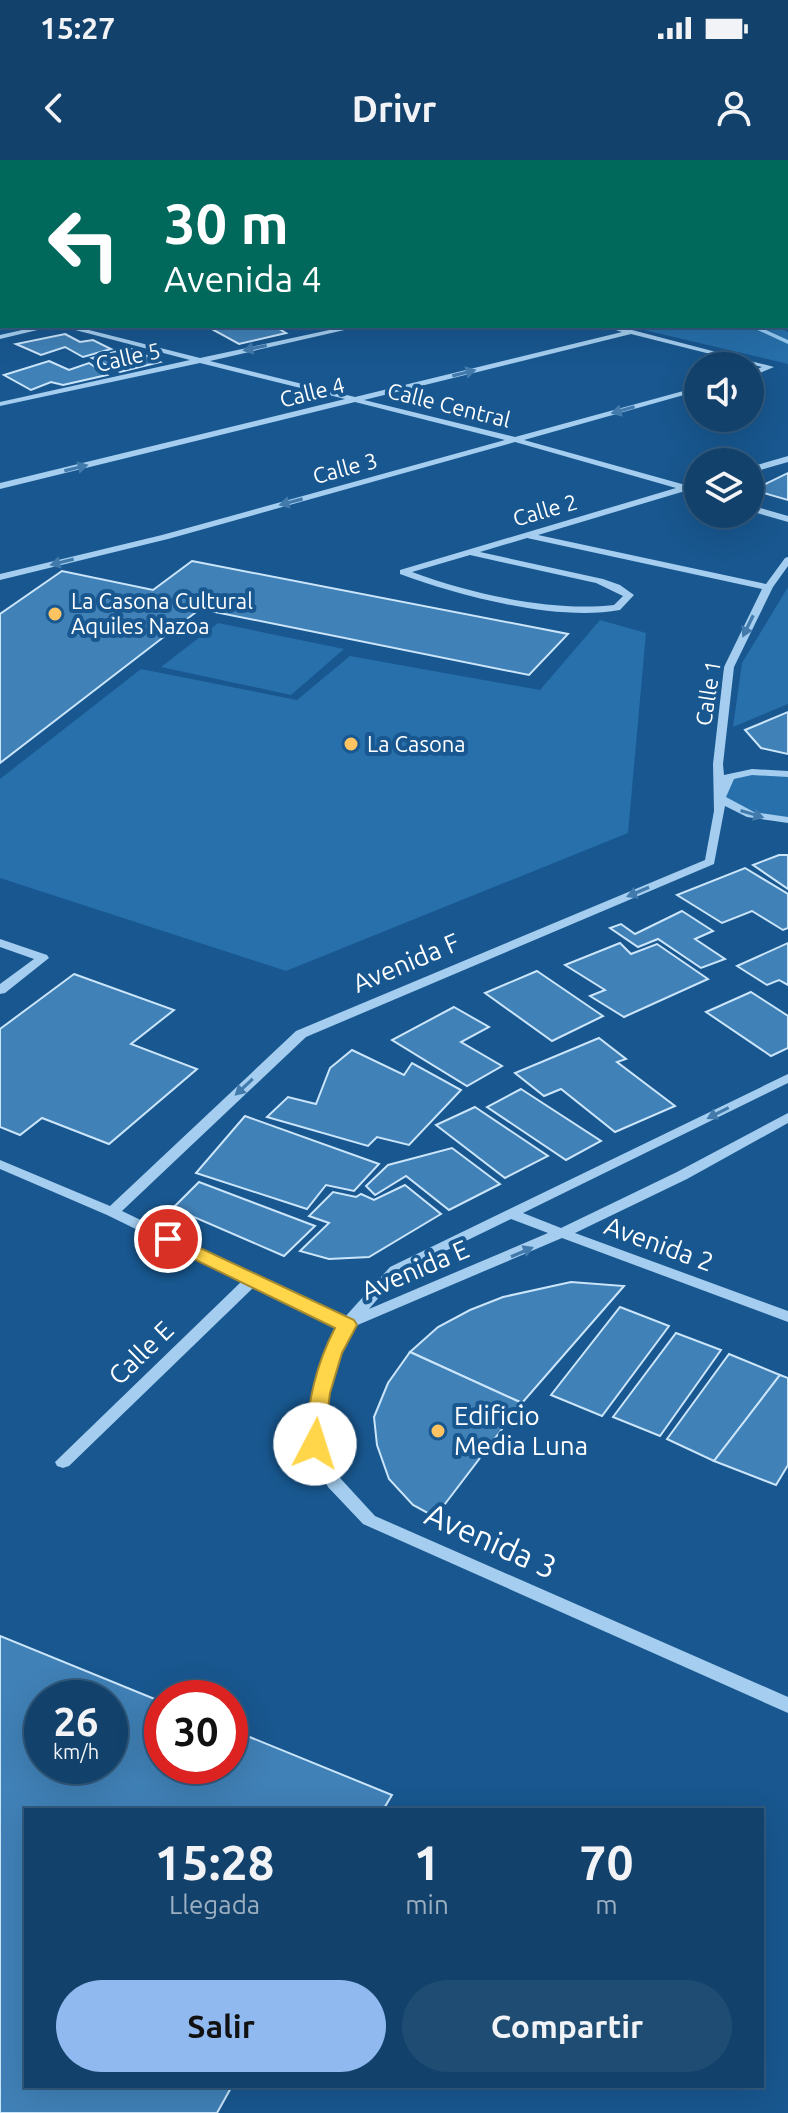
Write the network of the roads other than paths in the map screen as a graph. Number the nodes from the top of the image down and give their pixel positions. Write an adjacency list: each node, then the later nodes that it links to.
1 (41, 328): 6 (street)
2 (72, 328): 8 (street, Calle Central)
3 (348, 328): 8 (street, Calle 5, one-way to 8)
4 (615, 328): 5 (street)
5 (632, 332): 7 (street); 10 (street, Calle 4, one-way to 5)
6 (0, 337)
7 (711, 352)
8 (200, 359): 10 (street, Calle Central); 11 (street, Calle 5)
9 (684, 393): 12 (street, Calle 3, one-way to 12)
10 (356, 399): 12 (street, Calle Central); 15 (street, Calle 4, one-way to 10)
11 (0, 404)
12 (515, 440): 16 (street, Calle Central); 23 (street, Calle 3, one-way to 23)
13 (788, 459): 14 (street)
14 (764, 466)
15 (0, 486)
16 (684, 488)
17 (684, 488): 20 (street, Calle 2)
18 (764, 512): 19 (street)
19 (788, 519)
20 (526, 535): 21 (street, Calle 2); 24 (street)
21 (470, 552): 21 (street, Calle 2)
22 (788, 560): 24 (street, Calle 1)
23 (0, 577)
24 (768, 587): 26 (street, Calle 1, one-way to 26)
25 (788, 774): 26 (street)
26 (720, 799): 27 (street, one-way to 27); 33 (street, Avenida F, one-way to 33)
27 (788, 820)
28 (0, 943): 29 (street)
29 (0, 990)
30 (788, 1078): 34 (street, Avenida E, one-way to 34)
31 (788, 1117): 35 (street, Avenida E)
32 (0, 1164): 33 (street)
33 (112, 1212): 36 (street)
34 (513, 1215): 35 (street, Avenida 2); 38 (street, Avenida E)
35 (564, 1234): 37 (street, Avenida 2); 38 (street, Avenida E, one-way to 35)
36 (252, 1280): 38 (street); 39 (street, Calle E)
37 (788, 1317)
38 (346, 1325): 40 (street, Avenida 3)
39 (63, 1462)
40 (788, 1705)

